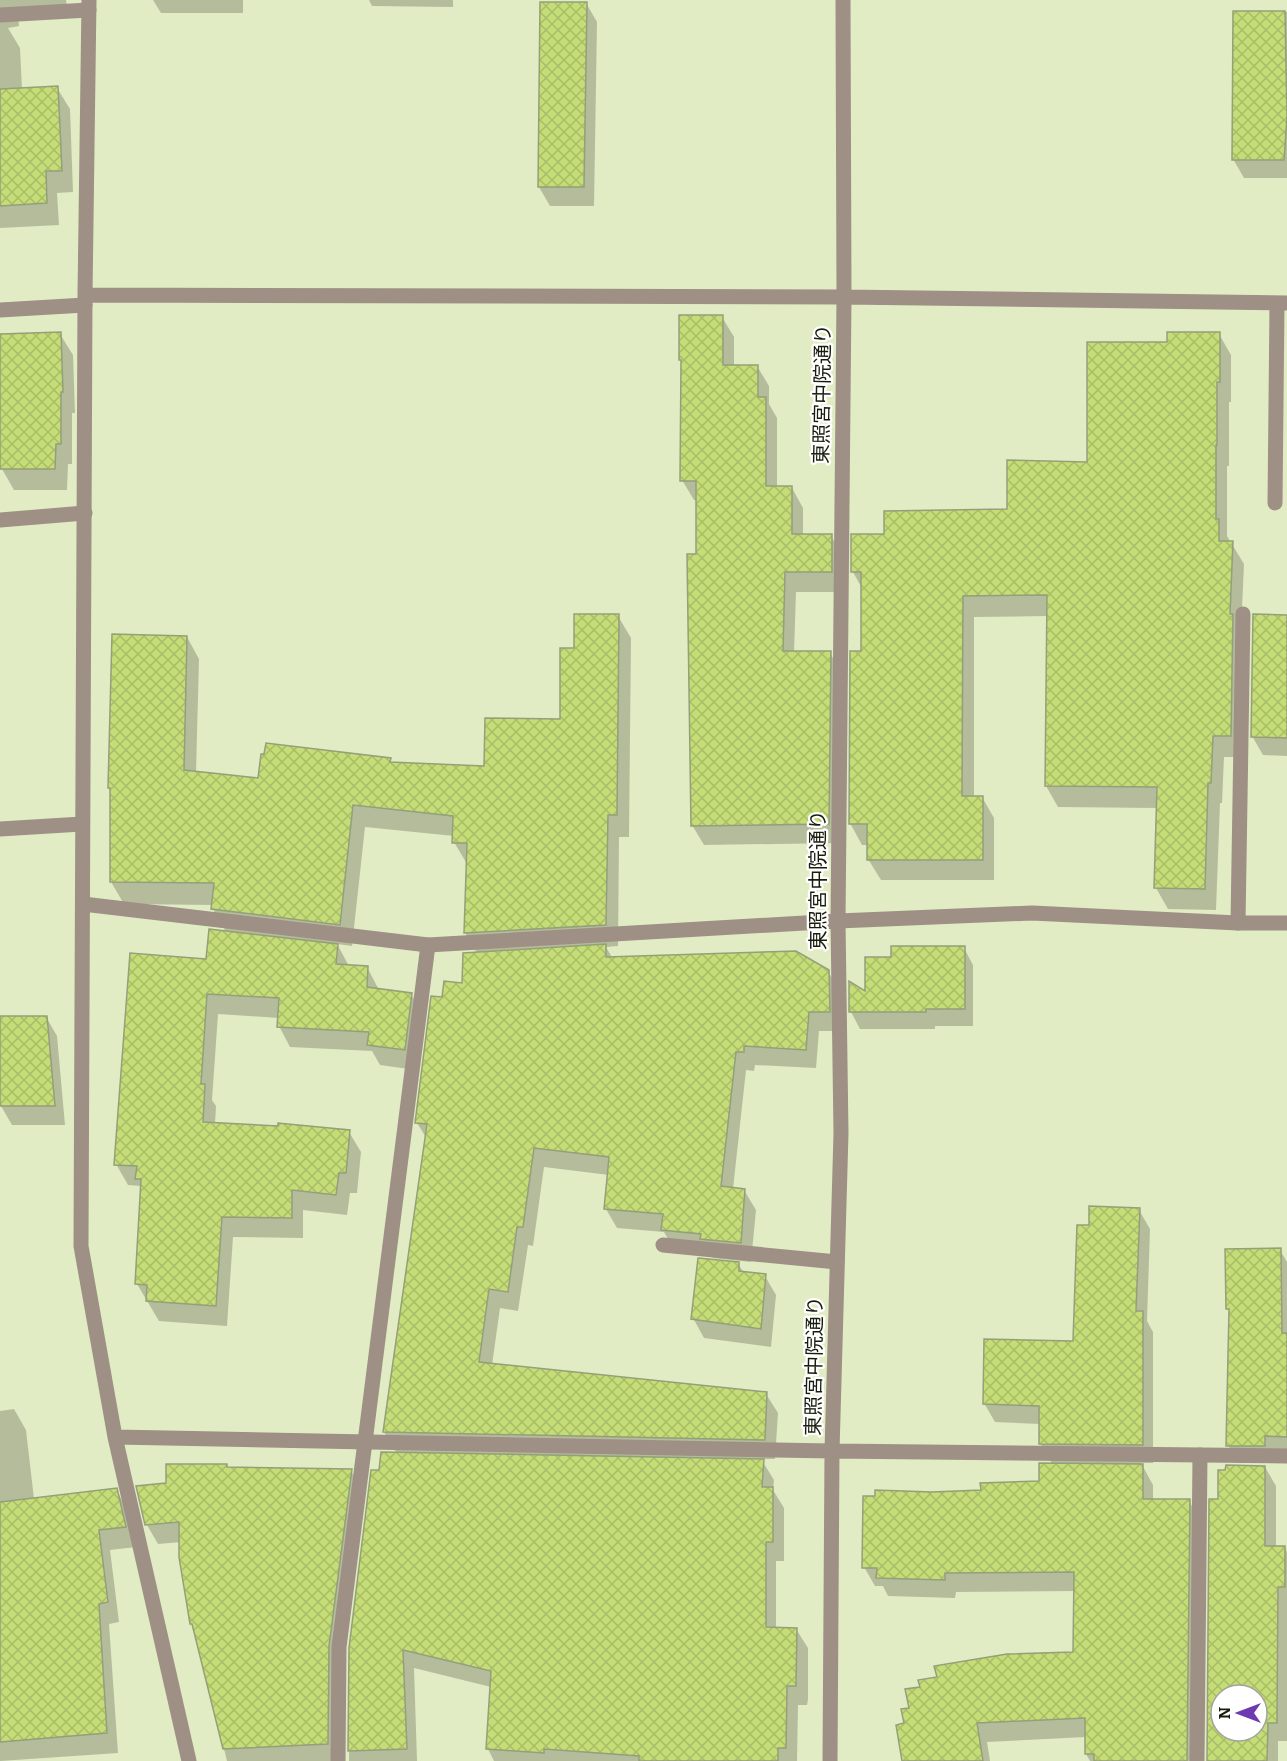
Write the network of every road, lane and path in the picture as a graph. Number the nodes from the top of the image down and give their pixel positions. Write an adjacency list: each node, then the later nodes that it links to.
1 (843, 0): 4 (street, 東照宮中院通り)
2 (89, 5): 3 (street); 5 (street)
3 (0, 15)
4 (844, 297): 5 (street); 6 (street); 15 (street, 東照宮中院通り)
5 (85, 300): 7 (street); 9 (street)
6 (1282, 304): 8 (street)
7 (0, 310)
8 (1275, 503)
9 (85, 513): 10 (street); 12 (street)
10 (0, 520)
11 (1243, 614): 16 (street)
12 (82, 824): 13 (street); 14 (street)
13 (0, 829)
14 (83, 904): 18 (street); 21 (street)
15 (838, 921): 16 (street); 18 (street); 20 (street, 東照宮中院通り)
16 (1238, 923): 17 (street)
17 (1287, 923)
18 (428, 945): 22 (street)
19 (663, 1245): 20 (street)
20 (837, 1262): 23 (street, 東照宮中院通り)
21 (115, 1437): 22 (street); 26 (street)
22 (365, 1442): 23 (street); 27 (street)
23 (832, 1451): 24 (street); 28 (street, 東照宮中院通り)
24 (1200, 1455): 25 (street); 29 (street)
25 (1287, 1456)
26 (189, 1761)
27 (338, 1761)
28 (830, 1761)
29 (1197, 1761)

